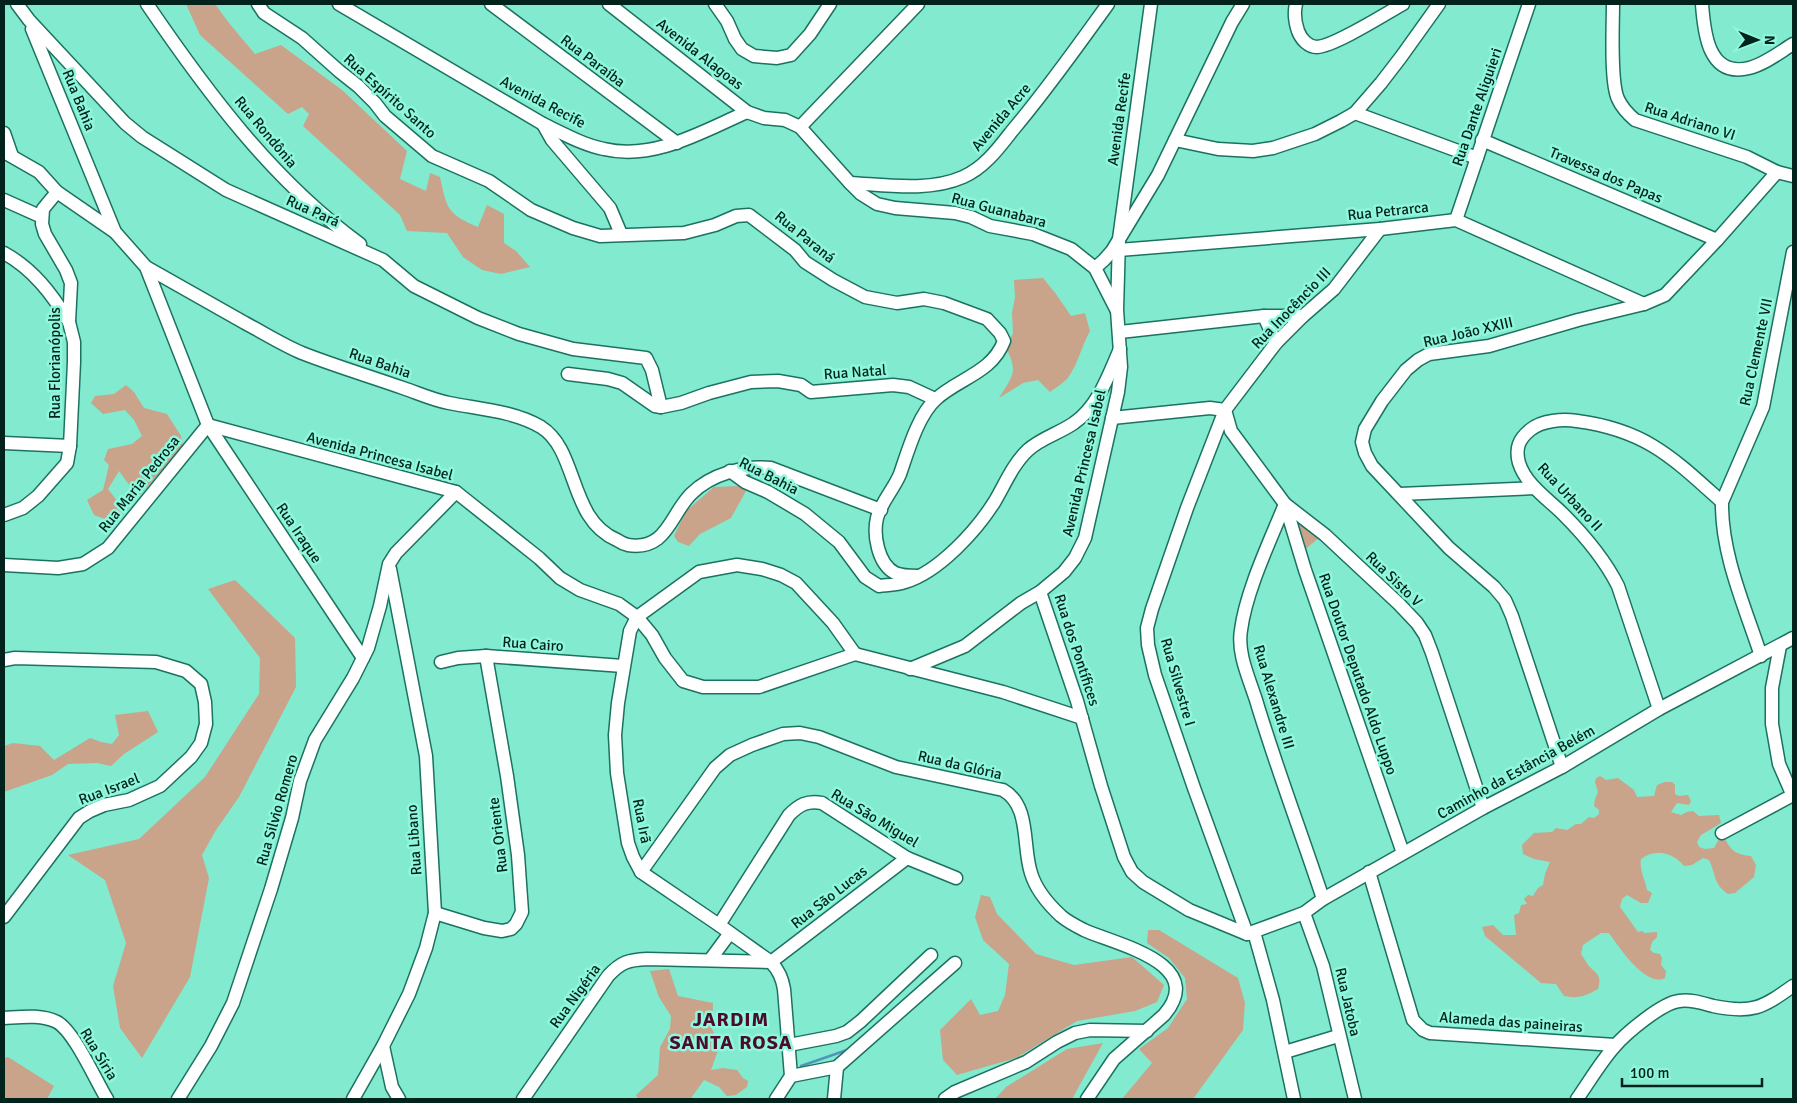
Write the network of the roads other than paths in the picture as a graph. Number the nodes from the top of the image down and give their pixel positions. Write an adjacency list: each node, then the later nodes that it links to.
1 (17, 4): 20 (street, Rua Pará)
2 (147, 4): 47 (street, Rua Rondônia)
3 (258, 4): 42 (street, Rua Espírito Santo)
4 (339, 4): 25 (street, Avenida Recife)
5 (491, 4): 30 (street, Rua Paraíba)
6 (609, 4): 23 (street, Avenida Alagoas)
7 (715, 4): 8 (street)
8 (830, 4)
9 (918, 4): 26 (street)
10 (1108, 4): 35 (street, Avenida Acre)
11 (1151, 4): 44 (street, Avenida Recife)
12 (1233, 4): 21 (street)
13 (1243, 4): 21 (street, Avenida Princesa Isabel)
14 (1296, 4): 15 (street)
15 (1404, 4)
16 (1439, 4): 24 (street)
17 (1529, 4): 29 (street, Rua Dante Aliguieri)
18 (1613, 4): 33 (street, Rua Adriano VI)
19 (1702, 4): 22 (street)
20 (28, 20): 41 (street, Rua Bahia); 47 (street, Rua Pará)
21 (1232, 22): 28 (street, Avenida Princesa Isabel)
22 (1793, 44)
23 (747, 112): 26 (street, Rua Guanabara); 30 (street, Avenida Recife)
24 (1355, 114): 28 (street); 32 (street)
25 (543, 124): 30 (street, Avenida Recife); 42 (street)
26 (800, 127): 35 (street, Rua Guanabara)
27 (4, 133): 31 (street)
28 (1175, 140): 44 (street, Avenida Princesa Isabel)
29 (1482, 140): 32 (street, Rua Dante Aliguieri); 43 (street, Travessa dos Papas)
30 (677, 143)
31 (8, 154): 36 (street)
32 (1476, 158): 39 (street, Rua Dante Aliguieri)
33 (1778, 172): 34 (street, Rua Adriano VI); 43 (street, Rua João XXIII)
34 (1793, 176)
35 (850, 183): 49 (street, Rua Guanabara)
36 (57, 192): 38 (street); 41 (street)
37 (4, 200): 38 (street)
38 (42, 217): 54 (street, Rua Florianópolis)
39 (1456, 220): 40 (street, Rua Petrarca); 50 (street)
40 (1380, 229): 44 (street, Rua Petrarca); 53 (street, Rua Inocêncio III)
41 (115, 232): 48 (street, Rua Bahia)
42 (621, 234): 59 (street, Rua Paraná)
43 (1717, 240): 50 (street, Rua João XXIII)
44 (1117, 247): 49 (street, Avenida Princesa Isabel); 51 (street, Avenida Princesa Isabel)
45 (1793, 252): 70 (street, Rua Clemente VII)
46 (4, 253): 54 (street)
47 (383, 260): 60 (street, Rua Pará)
48 (146, 267): 63 (street, Rua Bahia); 66 (street, Rua Bahia)
49 (1095, 268): 51 (street, Avenida Princesa Isabel)
50 (1644, 304): 69 (street, Rua João XXIII)
51 (1115, 305): 55 (street, Avenida Princesa Isabel)
52 (1264, 316): 53 (street); 55 (street); 56 (street)
53 (1303, 316): 56 (street, Rua Inocêncio III)
54 (70, 322): 65 (street, Rua Florianópolis)
55 (1120, 332): 57 (street, Avenida Princesa Isabel)
56 (1276, 342): 61 (street, Rua Inocêncio III)
57 (1121, 347): 62 (street, Avenida Princesa Isabel); 76 (street, Rua Bahia)
58 (568, 374): 60 (street)
59 (935, 399): 60 (street, Rua Natal); 72 (street, Rua Paraná)
60 (661, 408)
61 (1225, 410): 62 (street); 71 (street, Rua Sisto V); 105 (street, Rua Silvestre I)
62 (1112, 418): 77 (street, Avenida Princesa Isabel)
63 (208, 425): 68 (street, Avenida Princesa Isabel); 74 (street, Rua Maria Pedrosa); 84 (street, Rua Iraque)
64 (4, 443): 65 (street)
65 (70, 446): 73 (street, Rua Florianópolis)
66 (730, 471): 72 (street); 76 (street, Rua Bahia)
67 (1535, 488): 69 (street); 70 (street, Rua Urbano II); 89 (street, Rua Urbano II)
68 (456, 492): 75 (street, Rua Silvio Romero); 78 (street, Avenida Princesa Isabel)
69 (1400, 494): 91 (street, Rua João XXIII)
70 (1722, 502): 83 (street, Rua Clemente VII)
71 (1285, 504): 93 (street, Rua Sisto V); 95 (street, Rua Doutor Deputado Aldo Luppo); 100 (street, Rua Alexandre III)
72 (881, 510): 76 (street, Rua Paraná)
73 (4, 515)
74 (4, 564)
75 (390, 564): 84 (street, Rua Silvio Romero); 101 (street, Rua Libano)
76 (918, 576)
77 (1040, 592): 88 (street, Avenida Princesa Isabel); 90 (street, Rua dos Pontífices)
78 (637, 617): 81 (street, Avenida Princesa Isabel); 81 (street); 87 (street, Rua Irã)
79 (1793, 638): 80 (street, Caminho da Estância Belém)
80 (1780, 646): 83 (street, Caminho da Estância Belém); 92 (street)
81 (855, 654): 88 (street)
82 (486, 656): 86 (street, Rua Cairo); 87 (street, Rua Cairo); 101 (street, Rua Oriente)
83 (1761, 656): 89 (street, Caminho da Estância Belém)
84 (363, 658): 121 (street, Rua Silvio Romero)
85 (4, 660): 103 (street, Rua Israel)
86 (441, 662)
87 (623, 666): 97 (street, Rua Irã)
88 (910, 669): 90 (street)
89 (1659, 709): 91 (street, Caminho da Estância Belém)
90 (1082, 718): 105 (street, Rua dos Pontífices)
91 (1562, 767): 93 (street, Caminho da Estância Belém)
92 (1793, 796): 94 (street)
93 (1483, 808): 95 (street, Caminho da Estância Belém)
94 (1722, 833)
95 (1403, 854): 98 (street, Caminho da Estância Belém)
96 (907, 858): 99 (street, Rua São Miguel); 104 (street, Rua São Miguel); 108 (street, Rua São Lucas)
97 (641, 872): 104 (street); 112 (street, Rua da Glória)
98 (1369, 872): 100 (street, Caminho da Estância Belém); 116 (street, Alameda das paineiras)
99 (956, 878)
100 (1323, 899): 102 (street, Caminho da Estância Belém)
101 (435, 913): 114 (street, Rua Libano)
102 (1304, 913): 105 (street, Caminho da Estância Belém); 113 (street, Rua Jatoba)
103 (4, 917)
104 (725, 929): 107 (street, Rua São Miguel); 108 (street)
105 (1250, 933): 117 (street, Rua Silvestre I)
106 (931, 955): 115 (street)
107 (710, 960): 108 (street, Rua Nigéria); 124 (street, Rua Nigéria)
108 (772, 962): 115 (street)
109 (955, 963): 118 (street)
110 (1793, 986): 116 (street)
111 (4, 1018): 120 (street, Rua Síria)
112 (1146, 1031): 127 (street); 128 (street)
113 (1338, 1036): 117 (street); 130 (street, Rua Jatoba)
114 (383, 1046): 122 (street, Rua Libano); 123 (street)
115 (790, 1046): 119 (street)
116 (1615, 1046): 131 (street)
117 (1285, 1052): 129 (street, Rua Silvestre I)
118 (837, 1067): 119 (street); 126 (street)
119 (791, 1076): 125 (street)
120 (107, 1099)
121 (178, 1099)
122 (353, 1099)
123 (398, 1099)
124 (523, 1099)
125 (776, 1099)
126 (834, 1099)
127 (945, 1099)
128 (1087, 1099)
129 (1294, 1099)
130 (1355, 1099)
131 (1577, 1099)

